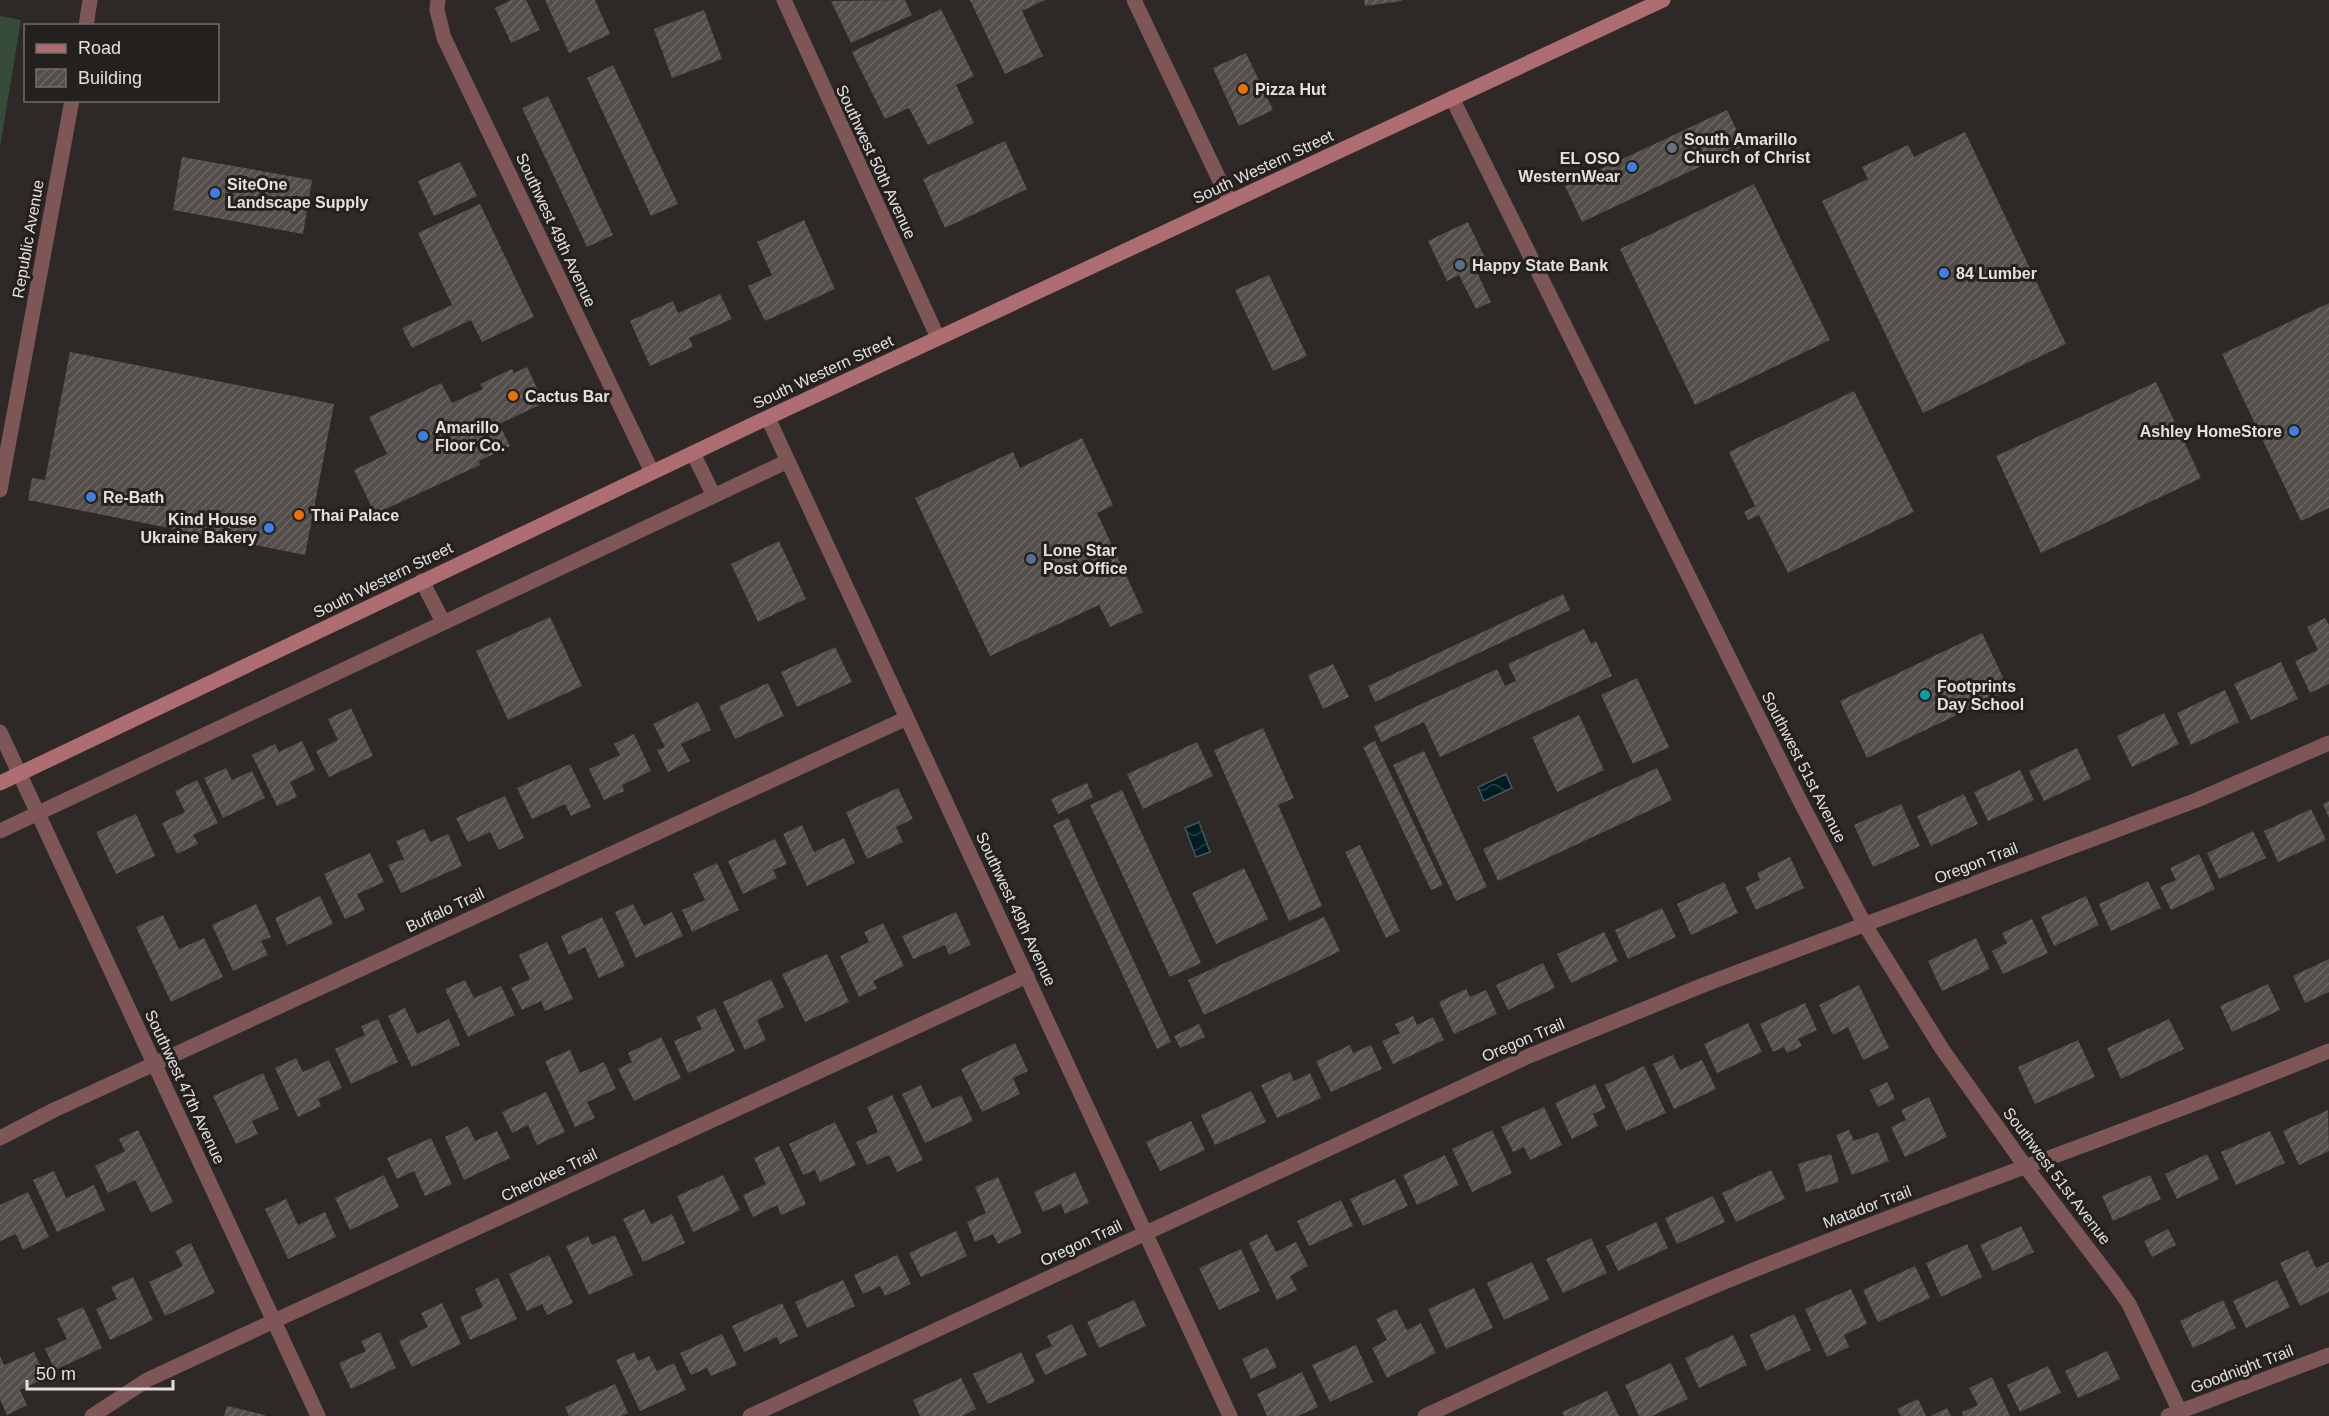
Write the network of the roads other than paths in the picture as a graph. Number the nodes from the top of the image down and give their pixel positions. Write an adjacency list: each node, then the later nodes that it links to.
1 (90, 0): 6 (street)
2 (438, 0): 15 (street, Southwest 49th Avenue)
3 (784, 0): 10 (street, Southwest 50th Avenue)
4 (1134, 0): 9 (street)
5 (1663, 0): 7 (main road, South Western Street)
6 (86, 24)
7 (1452, 98): 9 (main road, South Western Street); 27 (street, Southwest 51st Avenue)
8 (72, 102): 12 (street, Republic Avenue)
9 (1230, 202): 10 (main road, South Western Street)
10 (938, 338): 11 (main road, South Western Street)
11 (768, 418): 13 (main road, South Western Street); 14 (street, Southwest 49th Avenue)
12 (4, 443): 16 (street, Republic Avenue)
13 (693, 453): 15 (main road, South Western Street); 17 (street)
14 (788, 460): 17 (street); 20 (street, Southwest 49th Avenue)
15 (652, 472): 18 (main road, South Western Street)
16 (0, 490)
17 (713, 494): 19 (street)
18 (422, 580): 19 (street); 23 (main road, South Western Street)
19 (442, 622): 25 (street)
20 (907, 718): 28 (street, Southwest 49th Avenue); 30 (street, Buffalo Trail)
21 (0, 732): 23 (street)
22 (2329, 743): 27 (street, Oregon Trail)
23 (19, 774): 24 (main road, South Western Street); 25 (street, Southwest 47th Avenue)
24 (0, 783)
25 (38, 813): 26 (street); 30 (street, Southwest 47th Avenue)
26 (0, 831)
27 (1865, 925): 32 (street, Southwest 51st Avenue); 33 (street, Oregon Trail)
28 (1027, 976): 33 (street, Southwest 49th Avenue); 34 (street, Cherokee Trail)
29 (2329, 1051): 32 (street, Matador Trail)
30 (154, 1064): 31 (street, Buffalo Trail); 34 (street, Southwest 47th Avenue)
31 (0, 1138)
32 (2025, 1166): 36 (street, Southwest 51st Avenue); 41 (street, Matador Trail)
33 (1145, 1233): 39 (street, Oregon Trail); 40 (street, Southwest 49th Avenue)
34 (274, 1321): 37 (street, Cherokee Trail); 38 (street, Southwest 47th Avenue)
35 (2329, 1355): 36 (street, Goodnight Trail)
36 (2176, 1414)
37 (92, 1416)
38 (318, 1416)
39 (750, 1416)
40 (1230, 1416)
41 (1425, 1416)

